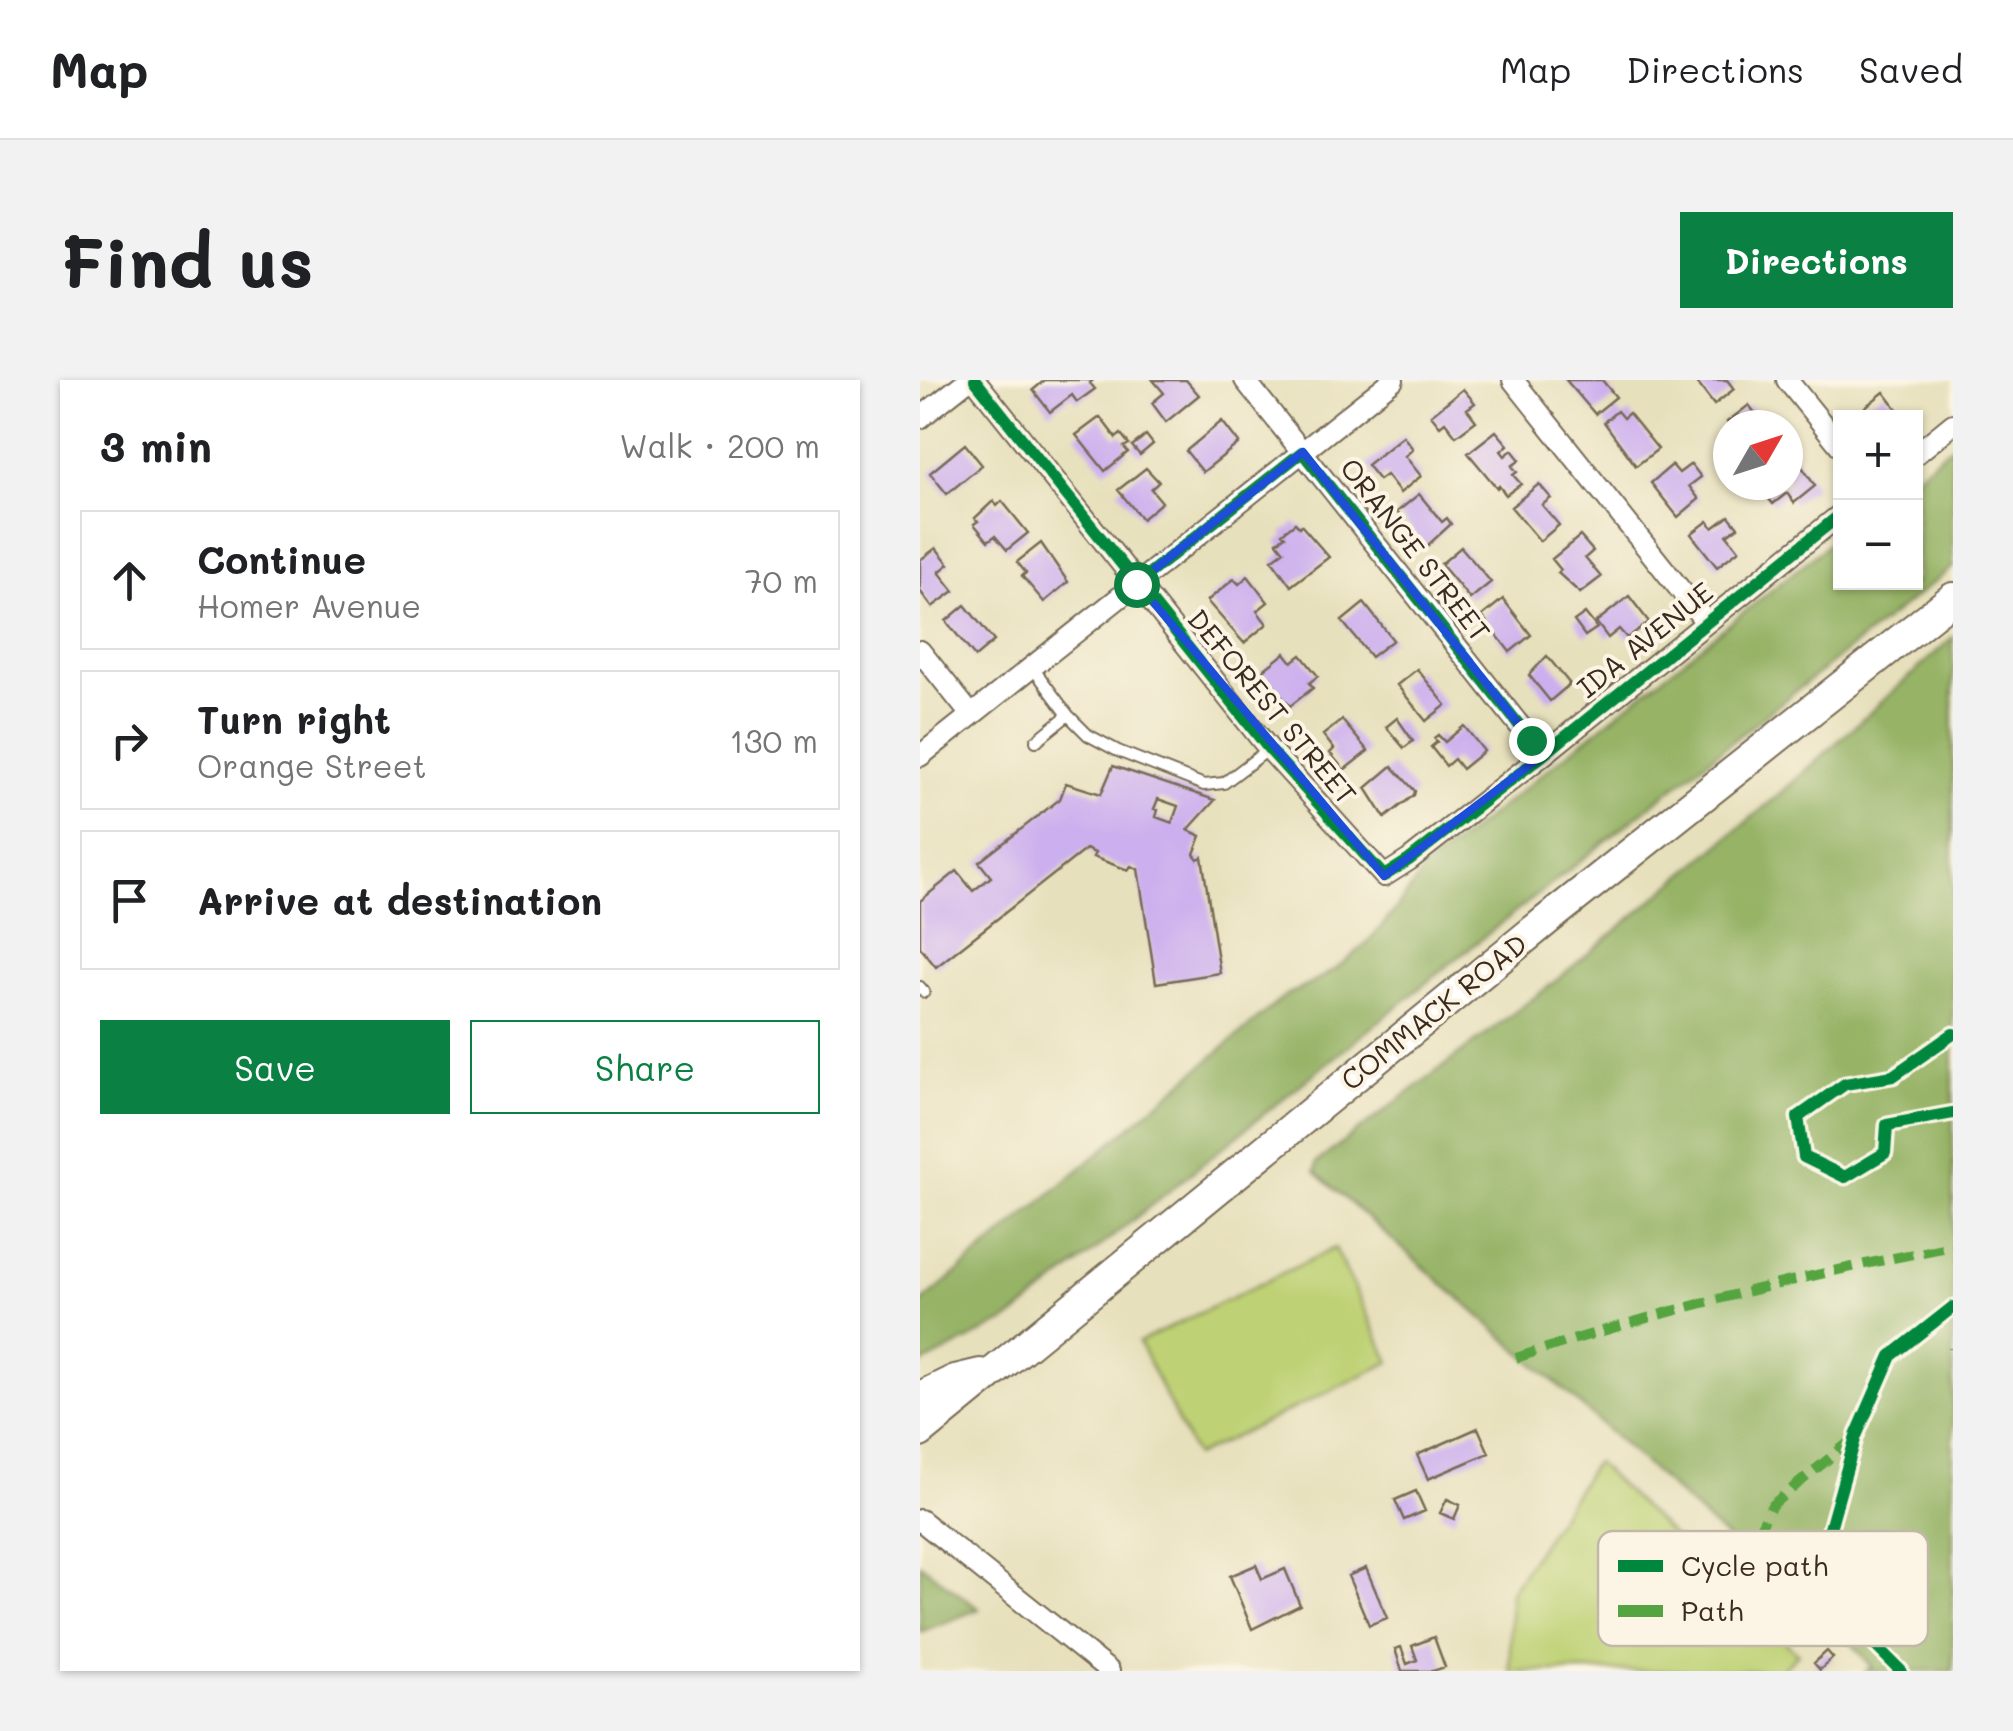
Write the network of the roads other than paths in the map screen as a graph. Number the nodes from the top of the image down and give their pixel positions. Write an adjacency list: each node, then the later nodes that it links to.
1 (972, 380): 6 (street); 12 (street, DEFOREST STREET)
2 (1245, 380): 10 (street, ORANGE STREET)
3 (1394, 380): 10 (street)
4 (1513, 380): 14 (street)
5 (1787, 380): 8 (street)
6 (920, 418)
7 (1953, 424): 9 (street)
8 (1833, 438)
9 (1923, 448)
10 (1302, 452): 12 (street); 21 (street, ORANGE STREET)
11 (1833, 520): 14 (street, IDA AVENUE)
12 (1136, 584): 16 (street); 20 (street, DEFOREST STREET)
13 (1953, 598): 24 (main road, COMMACK ROAD)
14 (1706, 622): 21 (street, IDA AVENUE)
15 (920, 651): 17 (street)
16 (1033, 668): 17 (street); 18 (lane)
17 (971, 715): 22 (street)
18 (1068, 715): 19 (lane); 20 (lane)
19 (1036, 741)
20 (1269, 749): 23 (street, DEFOREST STREET)
21 (1542, 754): 23 (street, IDA AVENUE)
22 (920, 756)
23 (1384, 876)
24 (992, 1371): 25 (main road); 26 (main road, COMMACK ROAD)
25 (920, 1397)
26 (920, 1432)
27 (920, 1520): 28 (street)
28 (1109, 1671)

